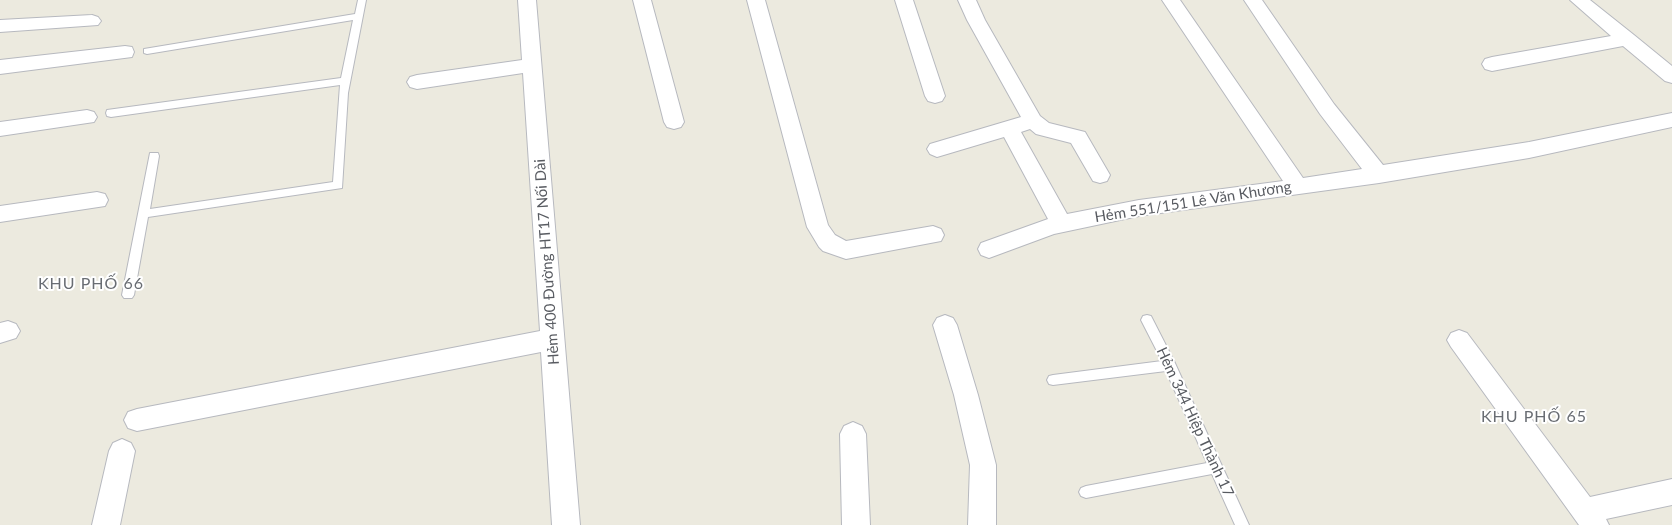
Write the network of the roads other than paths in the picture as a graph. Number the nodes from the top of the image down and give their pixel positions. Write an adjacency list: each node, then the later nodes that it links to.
1 (362, 0): 10 (lane)
2 (526, 0): 17 (street, Hẻm 400 Đường HT17 Nối Dài)
3 (642, 0): 27 (street)
4 (756, 0): 39 (street)
5 (904, 0): 22 (street)
6 (967, 0): 26 (street)
7 (1171, 0): 34 (street, Hẻm 551/151 Lê Văn Khương)
8 (1253, 0): 33 (street)
9 (1579, 0): 13 (street)
10 (358, 16): 14 (lane); 20 (lane)
11 (92, 21): 12 (street)
12 (0, 26)
13 (1627, 39): 16 (street); 19 (street)
14 (147, 51)
15 (125, 52): 18 (street)
16 (1492, 64)
17 (531, 65): 21 (street); 44 (street, Hẻm 400 Đường HT17 Nối Dài)
18 (0, 67)
19 (1672, 76)
20 (346, 81): 23 (lane); 37 (lane)
21 (417, 82)
22 (935, 96)
23 (111, 113)
24 (86, 117): 29 (street)
25 (1672, 120): 33 (street)
26 (1033, 121): 28 (street); 32 (street)
27 (674, 122)
28 (1009, 128): 30 (street); 38 (street)
29 (0, 129)
30 (937, 149)
31 (154, 156): 37 (lane)
32 (1100, 174)
33 (1379, 175): 34 (street)
34 (1298, 187): 38 (street, Hẻm 551/151 Lê Văn Khương)
35 (98, 200): 36 (street)
36 (0, 214)
37 (143, 214): 41 (lane)
38 (1062, 225): 40 (street, Hẻm 551/151 Lê Văn Khương)
39 (933, 235)
40 (989, 249)
41 (128, 295)
42 (1147, 320): 46 (lane, Hẻm 344 Hiệp Thành 17)
43 (945, 324): 58 (street)
44 (553, 339): 48 (street); 56 (street, Hẻm 400 Đường HT17 Nối Dài)
45 (1459, 340): 54 (street)
46 (1170, 365): 47 (lane); 51 (lane, Hẻm 344 Hiệp Thành 17)
47 (1053, 380)
48 (137, 420)
49 (853, 434): 57 (street)
50 (122, 451): 55 (street)
51 (1216, 467): 52 (lane); 59 (lane, Hẻm 344 Hiệp Thành 17)
52 (1086, 492)
53 (1672, 492): 54 (street)
54 (1590, 518)
55 (106, 525)
56 (566, 525)
57 (856, 525)
58 (982, 525)
59 (1242, 525)

